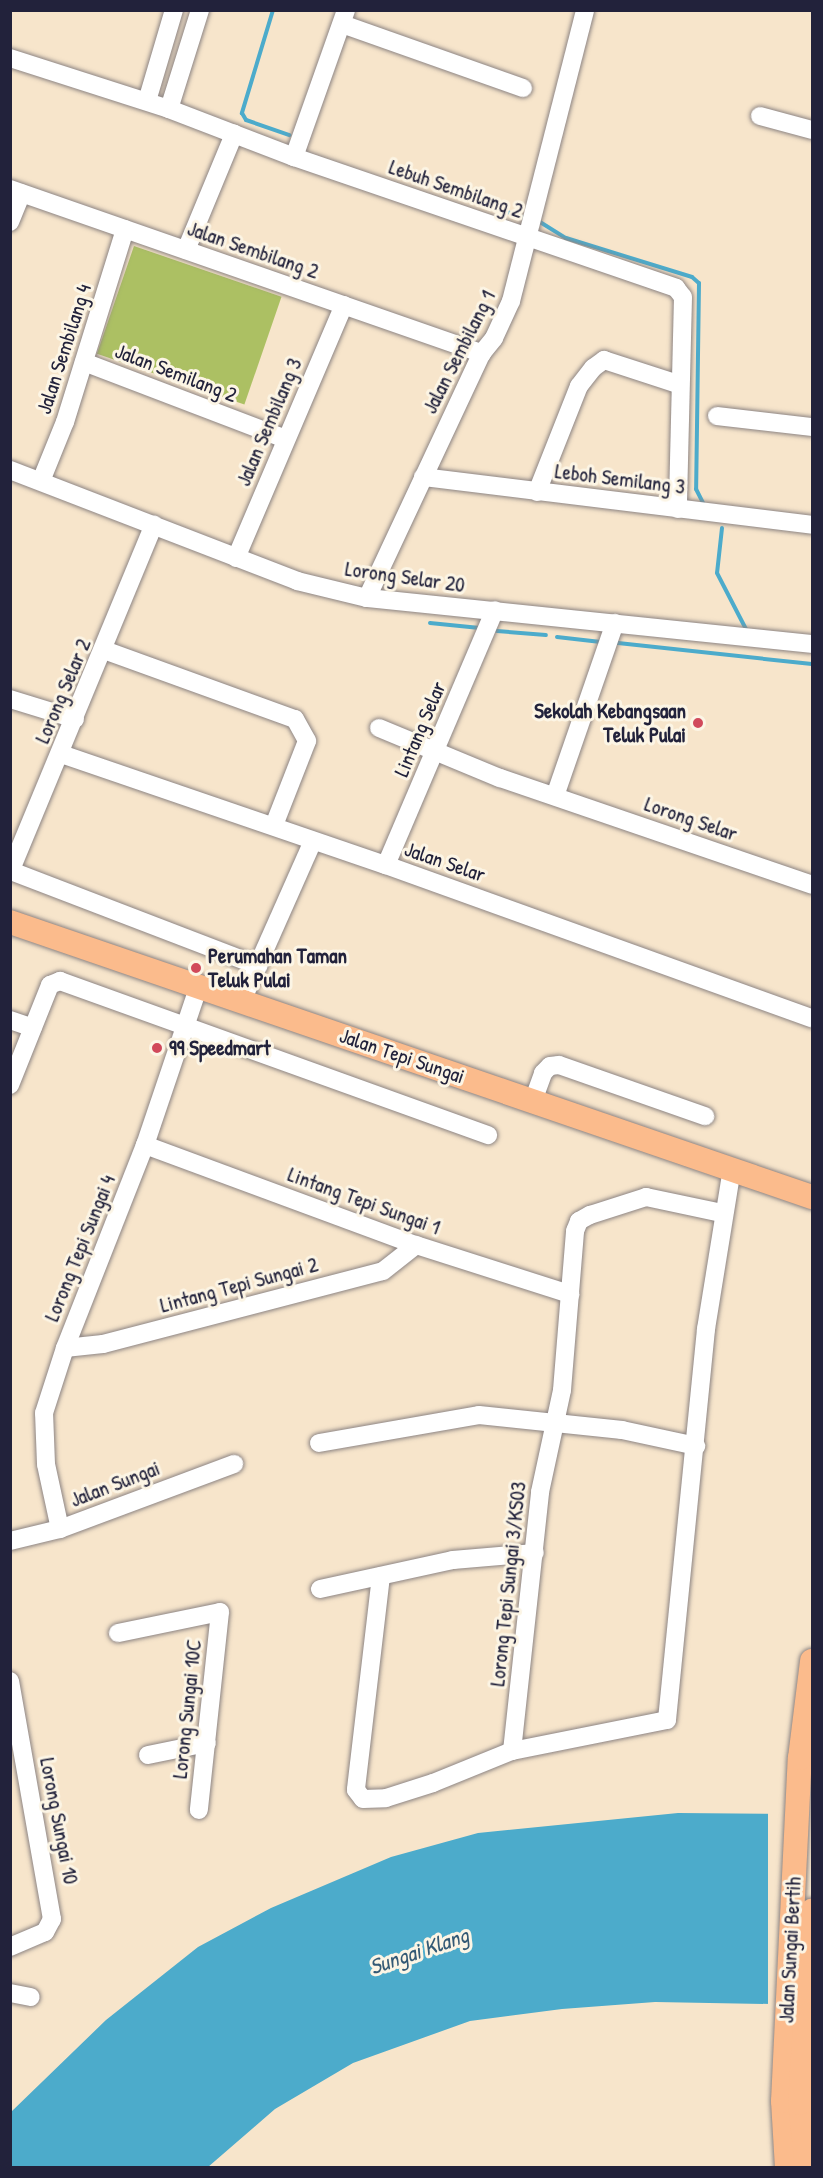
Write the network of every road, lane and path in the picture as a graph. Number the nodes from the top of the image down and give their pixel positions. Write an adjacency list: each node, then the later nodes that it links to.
1 (174, 10): 7 (street)
2 (200, 10): 8 (street)
3 (585, 10): 16 (street, Jalan Sembilang 1)
4 (344, 17): 6 (street); 12 (street)
5 (10, 58): 7 (street, Lebuh Sembilang 2)
6 (523, 88)
7 (147, 101): 8 (street, Lebuh Sembilang 2)
8 (169, 108): 11 (street, Lebuh Sembilang 2)
9 (760, 116): 10 (street)
10 (813, 130)
11 (234, 134): 12 (street, Lebuh Sembilang 2); 17 (street)
12 (294, 157): 16 (street, Lebuh Sembilang 2)
13 (16, 191): 14 (street); 15 (street, Jalan Sembilang 2)
14 (10, 222)
15 (125, 229): 17 (street, Jalan Sembilang 2); 20 (street, Jalan Sembilang 4)
16 (528, 238): 19 (street, Jalan Sembilang 1); 21 (street, Lebuh Sembilang 2)
17 (186, 250): 18 (street, Jalan Sembilang 2)
18 (344, 305): 19 (street, Jalan Sembilang 2); 24 (street, Jalan Sembilang 3)
19 (482, 353): 26 (street, Jalan Sembilang 1)
20 (84, 362): 24 (street, Jalan Semilang 2); 27 (street, Jalan Sembilang 4)
21 (678, 384): 28 (street); 29 (street, Lebuh Sembilang 2)
22 (717, 416): 23 (street)
23 (813, 427)
24 (286, 439): 32 (street, Jalan Sembilang 3)
25 (10, 470): 27 (street, Lorong Selar 20)
26 (423, 477): 28 (street, Leboh Semilang 3); 33 (street, Jalan Sembilang 1)
27 (41, 481): 30 (street, Lorong Selar 20)
28 (537, 492): 29 (street, Leboh Semilang 3)
29 (678, 509): 31 (street, Leboh Semilang 3)
30 (154, 525): 32 (street, Lorong Selar 20); 37 (street, Lorong Selar 2)
31 (813, 525)
32 (236, 558): 33 (street, Lorong Selar 20)
33 (367, 598): 34 (street, Lorong Selar 20)
34 (495, 610): 35 (street, Lorong Selar 20); 42 (street, Lintang Selar)
35 (615, 623): 36 (street, Lorong Selar 20); 43 (street)
36 (813, 645)
37 (104, 650): 39 (street, Lorong Selar 2); 44 (street)
38 (10, 699): 39 (street)
39 (75, 719): 41 (street, Lorong Selar 2)
40 (379, 728): 42 (street, Lorong Selar)
41 (61, 754): 44 (street, Jalan Selar); 47 (street, Lorong Selar 2)
42 (434, 754): 43 (street, Lorong Selar); 46 (street, Lintang Selar)
43 (555, 796): 48 (street, Lorong Selar)
44 (273, 825): 45 (street, Jalan Selar)
45 (313, 841): 46 (street, Jalan Selar); 50 (street)
46 (386, 865): 53 (street, Jalan Selar)
47 (11, 872): 50 (street)
48 (813, 885)
49 (10, 922): 51 (main road, Jalan Tepi Sungai)
50 (258, 966): 52 (street)
51 (198, 988): 52 (main road, Jalan Tepi Sungai); 56 (street, Lorong Tepi Sungai 4)
52 (242, 1001): 58 (main road, Jalan Tepi Sungai)
53 (813, 1018)
54 (10, 1020): 55 (street)
55 (33, 1028): 56 (street); 57 (street)
56 (185, 1028): 60 (street); 61 (street, Lorong Tepi Sungai 4)
57 (10, 1084)
58 (533, 1101): 59 (street); 62 (main road, Jalan Tepi Sungai)
59 (705, 1116)
60 (488, 1135)
61 (145, 1145): 65 (street, Lintang Tepi Sungai 1); 67 (street, Lorong Tepi Sungai 4)
62 (732, 1169): 63 (main road, Jalan Tepi Sungai); 64 (street)
63 (806, 1197)
64 (722, 1213): 66 (street, Lorong Tepi Sungai 3/KS03); 70 (street)
65 (416, 1245): 66 (street, Lintang Tepi Sungai 1); 67 (street, Lintang Tepi Sungai 2)
66 (570, 1294): 68 (street, Lorong Tepi Sungai 3/KS03)
67 (65, 1347): 72 (street, Lorong Tepi Sungai 4)
68 (553, 1422): 69 (street); 70 (street); 74 (street, Lorong Tepi Sungai 3/KS03)
69 (320, 1443)
70 (696, 1446): 81 (street)
71 (234, 1464): 72 (street, Jalan Sungai)
72 (60, 1529): 73 (street, Jalan Sungai)
73 (10, 1541)
74 (535, 1553): 75 (street); 81 (street, Lorong Tepi Sungai 3/KS03)
75 (381, 1576): 76 (street); 81 (street)
76 (320, 1589)
77 (118, 1633): 80 (street, Lorong Sungai 10C)
78 (813, 1661): 88 (main road, Jalan Sungai Bertih)
79 (10, 1681): 85 (street, Lorong Sungai 10)
80 (207, 1743): 82 (street); 83 (street, Lorong Sungai 10C)
81 (512, 1751)
82 (148, 1755)
83 (199, 1810)
84 (813, 1910): 89 (main road, Jalan Sungai Bertih)
85 (10, 1947)
86 (10, 1993): 87 (street)
87 (31, 1997)
88 (786, 2168)
89 (807, 2168)

